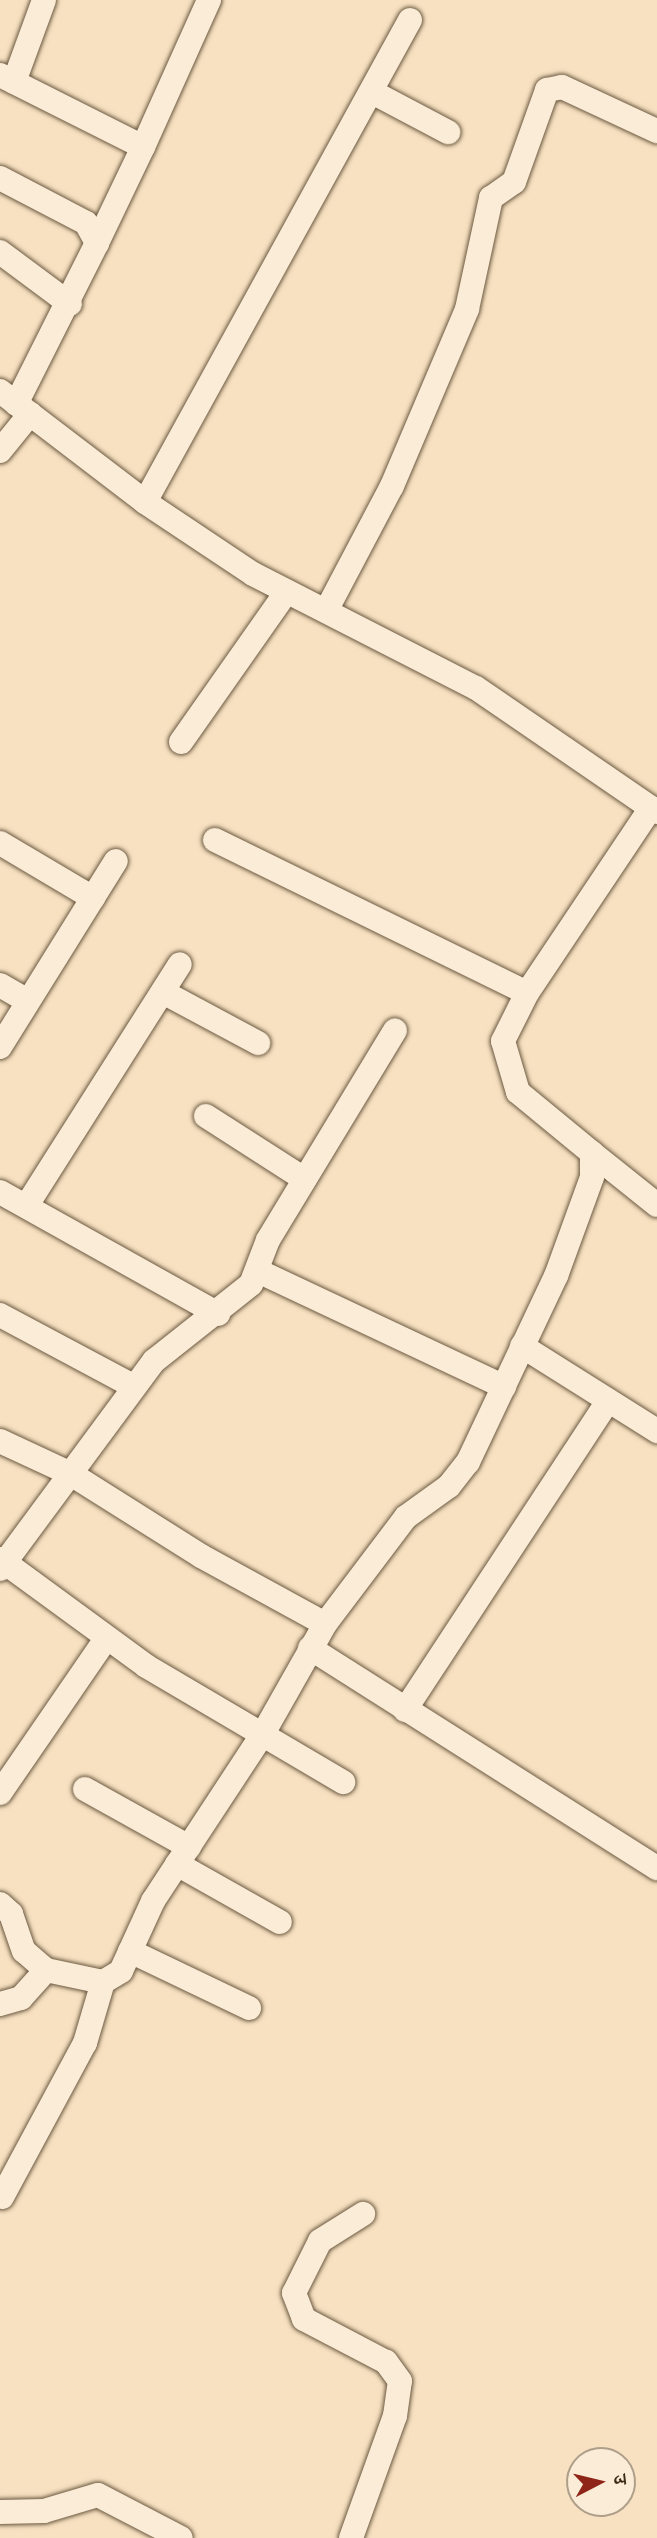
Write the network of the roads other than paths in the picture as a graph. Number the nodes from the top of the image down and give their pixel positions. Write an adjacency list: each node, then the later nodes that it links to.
1 (44, 0): 4 (street)
2 (209, 0): 8 (street)
3 (410, 20): 5 (street)
4 (7, 79): 8 (street)
5 (374, 93): 7 (street); 15 (street)
6 (657, 131): 17 (street)
7 (448, 132)
8 (143, 147): 10 (street)
9 (0, 178): 10 (street)
10 (97, 243): 12 (street)
11 (0, 252): 12 (street)
12 (70, 304): 13 (street)
13 (16, 403): 14 (street); 15 (street)
14 (0, 451)
15 (145, 502): 16 (street)
16 (287, 591): 17 (street); 18 (street)
17 (326, 611): 19 (street)
18 (181, 742)
19 (654, 810): 27 (street)
20 (215, 840): 27 (street)
21 (0, 844): 23 (street)
22 (116, 861): 23 (street)
23 (93, 898): 28 (street)
24 (180, 964): 26 (street)
25 (0, 985): 28 (street)
26 (163, 992): 30 (street); 36 (street)
27 (527, 993): 33 (street)
28 (28, 1001): 31 (street)
29 (395, 1030): 34 (street)
30 (258, 1043)
31 (0, 1047)
32 (206, 1116): 34 (street)
33 (592, 1153): 37 (street); 41 (street)
34 (304, 1179): 38 (street)
35 (0, 1192): 36 (street)
36 (27, 1205): 39 (street)
37 (657, 1205)
38 (258, 1271): 39 (street); 43 (street)
39 (218, 1314): 42 (street)
40 (0, 1315): 42 (street)
41 (522, 1346): 43 (street); 44 (street)
42 (133, 1386): 47 (street)
43 (504, 1387): 49 (street)
44 (608, 1401): 45 (street); 52 (street)
45 (657, 1431)
46 (0, 1441): 47 (street)
47 (71, 1474): 48 (street); 49 (street)
48 (2, 1564): 50 (street)
49 (325, 1623): 51 (street)
50 (106, 1639): 53 (street); 56 (street)
51 (310, 1648): 52 (street); 53 (street)
52 (405, 1710): 58 (street)
53 (264, 1732): 54 (street); 57 (street)
54 (343, 1782)
55 (85, 1789): 57 (street)
56 (0, 1793)
57 (183, 1856): 60 (street); 61 (street)
58 (657, 1868)
59 (0, 1904): 62 (street)
60 (280, 1922)
61 (130, 1951): 63 (street); 65 (street)
62 (46, 1970): 63 (street); 64 (street)
63 (103, 1982): 66 (street)
64 (0, 2004)
65 (249, 2008)
66 (2, 2197)
67 (363, 2214): 70 (street)
68 (0, 2512): 69 (street)
69 (181, 2538)
70 (351, 2538)

